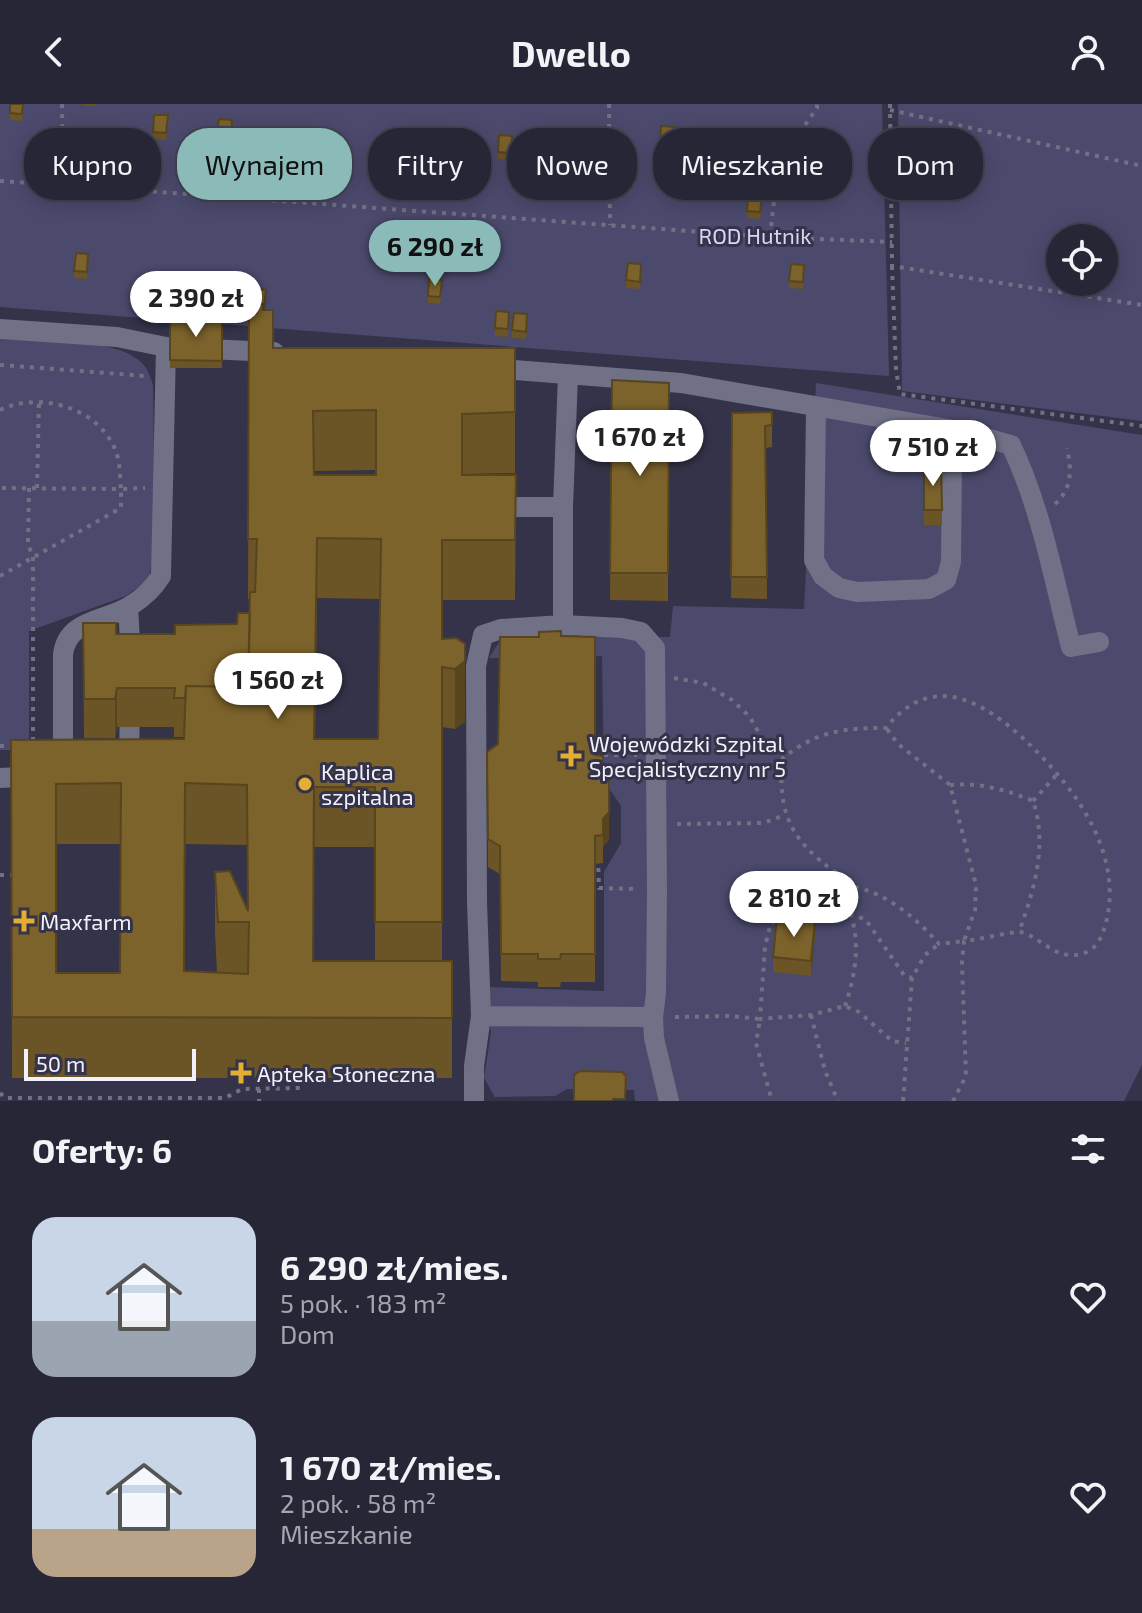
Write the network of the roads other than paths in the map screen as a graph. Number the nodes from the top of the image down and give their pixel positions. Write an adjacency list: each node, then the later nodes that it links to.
1 (0, 329): 2 (lane)
2 (166, 347): 3 (lane); 10 (lane)
3 (288, 353)
4 (464, 366): 5 (lane)
5 (568, 375): 6 (lane); 9 (lane)
6 (816, 408): 7 (lane); 7 (lane)
7 (943, 430): 12 (lane)
8 (485, 507): 9 (lane)
9 (563, 507): 11 (lane)
10 (128, 607): 13 (lane); 14 (lane)
11 (563, 625): 15 (lane); 16 (lane)
12 (1099, 642)
13 (110, 775)
14 (0, 778)
15 (481, 1016): 16 (lane); 17 (lane)
16 (653, 1017): 18 (lane)
17 (474, 1101)
18 (669, 1101)

